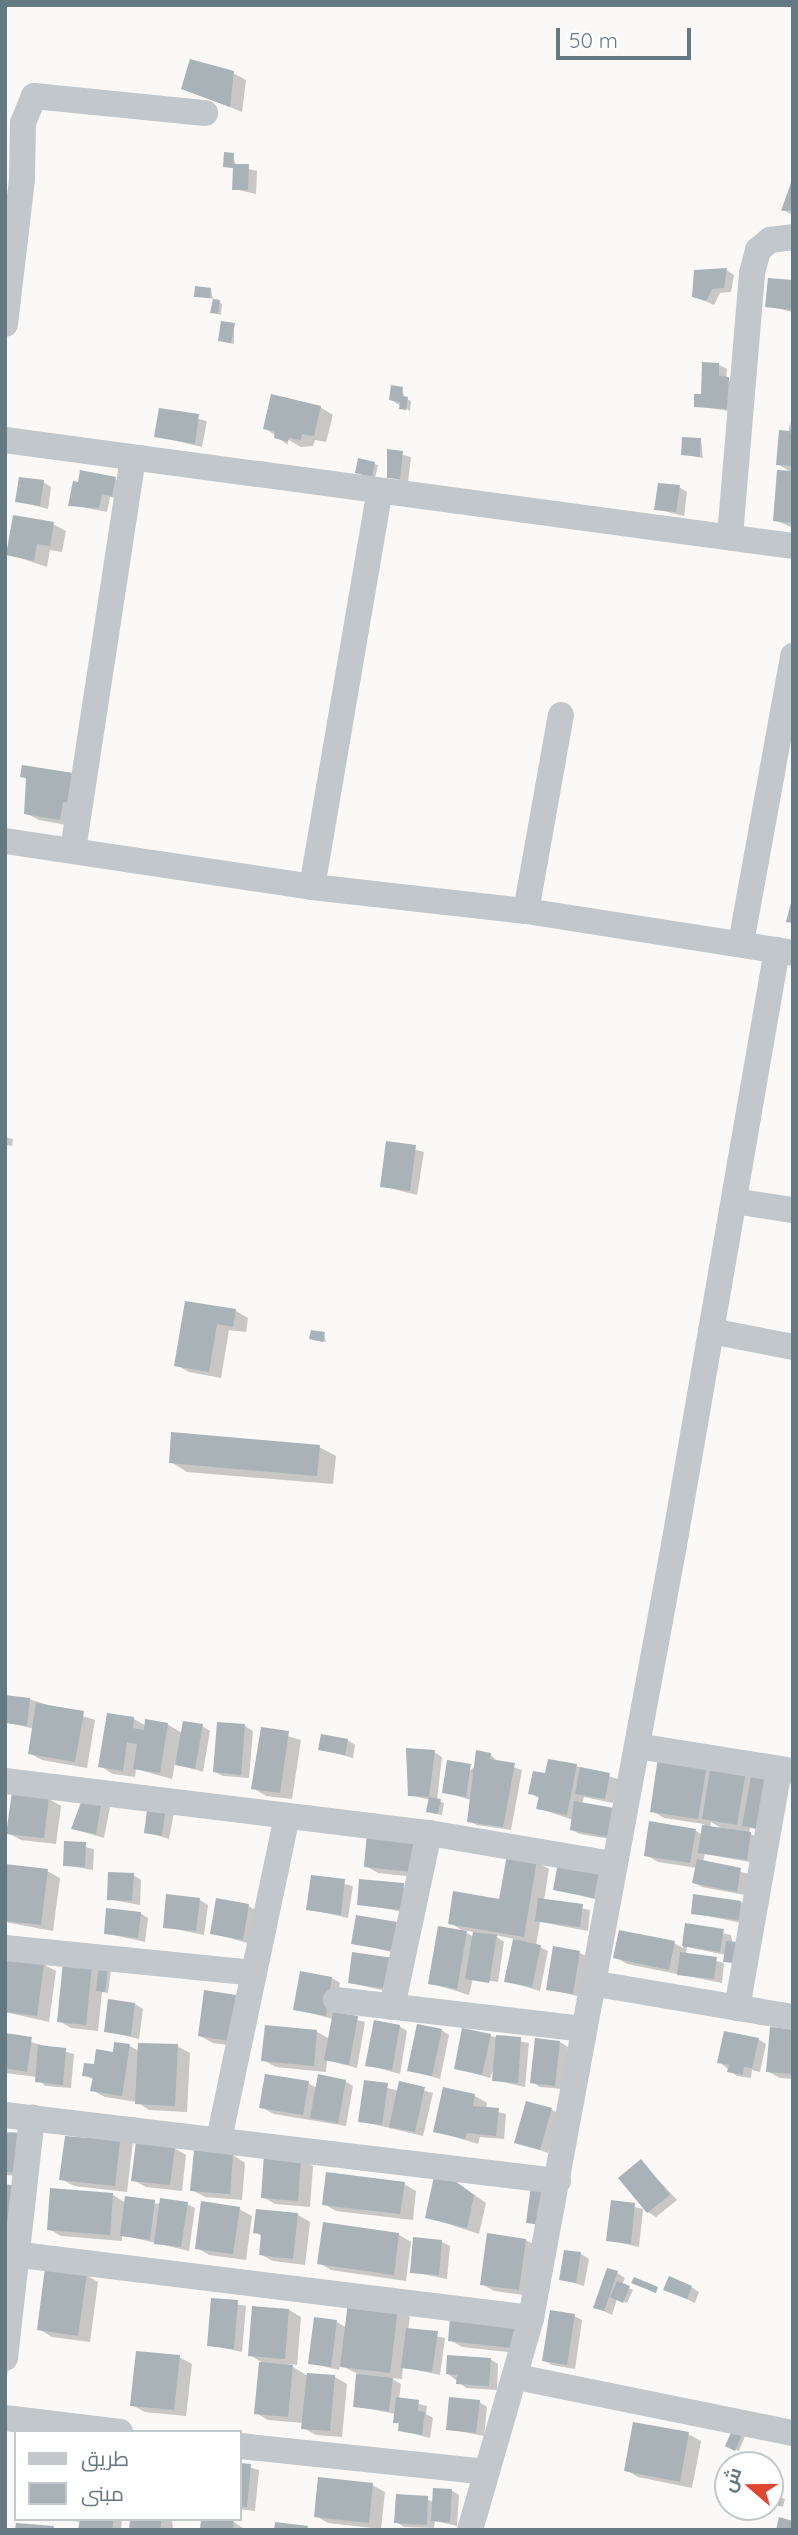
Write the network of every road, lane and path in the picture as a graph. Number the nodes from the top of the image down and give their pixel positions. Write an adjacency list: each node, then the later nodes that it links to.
1 (205, 113): 3 (street)
2 (793, 237): 7 (street)
3 (5, 324)
4 (5, 440): 5 (street)
5 (133, 458): 6 (street); 12 (street)
6 (380, 491): 7 (street); 13 (street)
7 (730, 536): 8 (street)
8 (793, 545)
9 (793, 656): 15 (street)
10 (561, 715): 14 (street)
11 (5, 841): 12 (street)
12 (73, 850): 13 (street)
13 (312, 887): 14 (street)
14 (526, 911): 15 (street)
15 (741, 943): 16 (street)
16 (785, 952): 17 (street)
17 (734, 1201): 18 (street); 19 (street)
18 (793, 1210)
19 (711, 1331): 20 (street); 21 (street)
20 (793, 1347)
21 (637, 1746): 22 (street); 26 (street)
22 (786, 1770): 32 (street)
23 (5, 1781): 24 (street)
24 (287, 1816): 25 (street); 28 (street)
25 (429, 1833): 26 (street); 31 (street)
26 (612, 1864): 29 (street)
27 (5, 1948): 28 (street)
28 (254, 1973): 37 (street)
29 (591, 1983): 32 (street); 34 (street)
30 (336, 2000): 31 (street)
31 (392, 2007): 34 (street)
32 (737, 2008): 33 (street)
33 (793, 2017)
34 (582, 2029): 38 (street)
35 (5, 2115): 36 (street)
36 (32, 2118): 37 (street); 39 (street)
37 (219, 2138): 38 (street)
38 (558, 2181): 40 (street)
39 (13, 2254): 40 (street); 41 (street)
40 (531, 2318): 42 (street)
41 (5, 2358)
42 (517, 2376): 45 (street); 47 (street)
43 (5, 2418): 44 (street)
44 (104, 2430)
45 (793, 2433)
46 (242, 2446): 47 (street)
47 (487, 2472): 48 (street)
48 (470, 2530)

